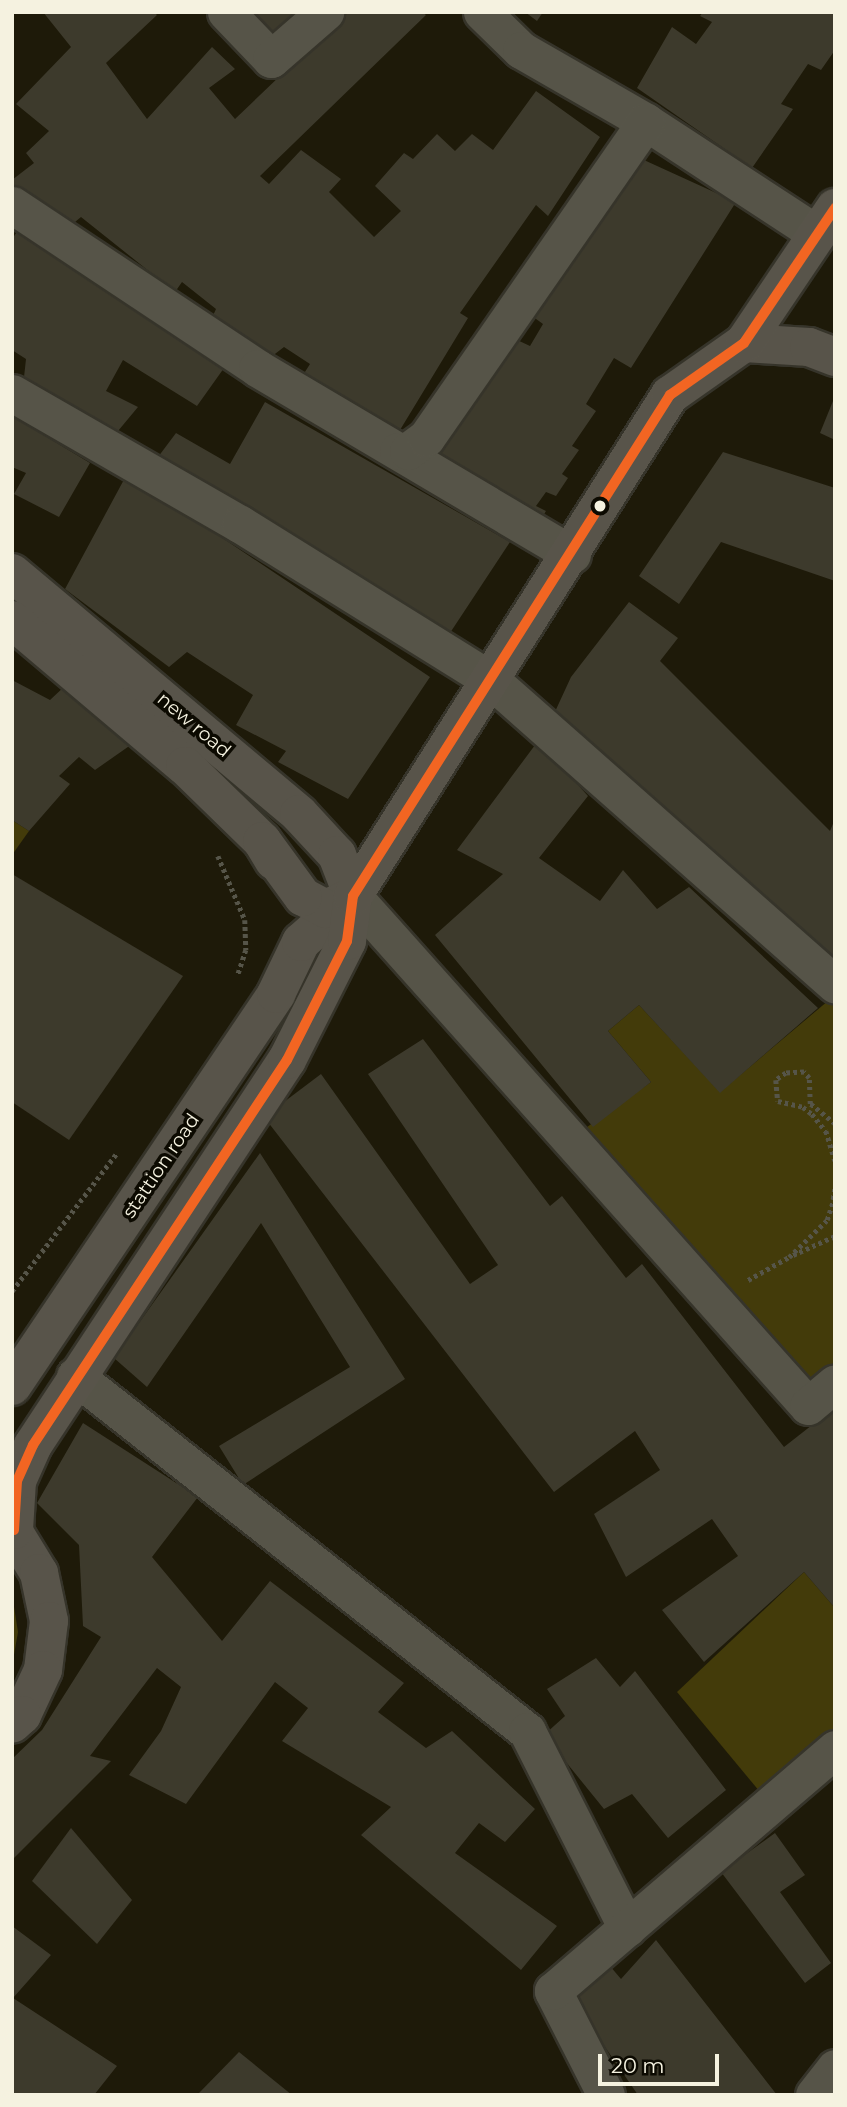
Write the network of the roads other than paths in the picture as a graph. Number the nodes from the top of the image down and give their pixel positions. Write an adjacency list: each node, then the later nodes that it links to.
1 (226, 12): 2 (street)
2 (325, 12)
3 (482, 12): 4 (street)
4 (646, 122): 6 (street); 10 (street)
5 (12, 205): 10 (street)
6 (826, 221): 7 (main road)
7 (744, 343): 8 (main road); 11 (main road)
8 (835, 356)
9 (12, 393): 14 (street)
10 (398, 451): 11 (street)
11 (572, 554): 14 (main road)
12 (12, 573): 16 (main road, new road)
13 (12, 620): 15 (main road, new road)
14 (492, 681): 16 (main road); 18 (street)
15 (262, 841): 16 (main road); 17 (main road, new road)
16 (353, 896): 17 (main road); 19 (main road); 20 (street)
17 (301, 942): 21 (main road, stattion road)
18 (835, 984)
19 (75, 1376): 22 (main road); 25 (street)
20 (835, 1383)
21 (12, 1386)
22 (13, 1530): 23 (main road)
23 (12, 1724)
24 (834, 1750): 25 (street)
25 (627, 1928): 27 (street)
26 (835, 2068): 28 (street)
27 (606, 2095)
28 (814, 2095)

